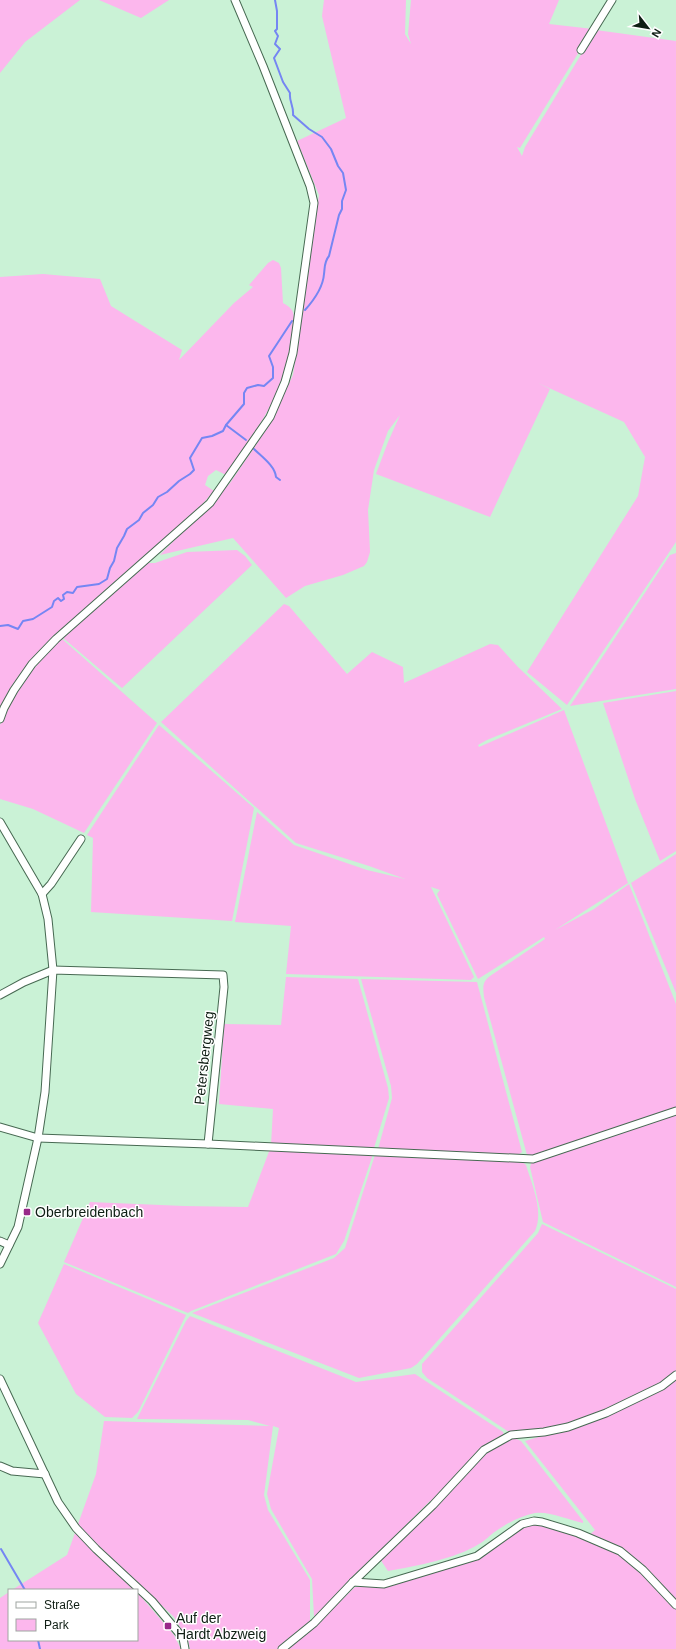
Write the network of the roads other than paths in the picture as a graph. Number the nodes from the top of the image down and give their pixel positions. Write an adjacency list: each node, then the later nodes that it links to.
1 (235, 0): 4 (street)
2 (612, 0): 3 (street)
3 (581, 50)
4 (0, 719)
5 (0, 822): 7 (street)
6 (81, 839): 7 (street)
7 (42, 894): 8 (street)
8 (53, 970): 9 (street); 12 (street); 13 (street, Petersbergweg)
9 (0, 995)
10 (676, 1111): 13 (street)
11 (0, 1127): 12 (street)
12 (38, 1138): 13 (street); 15 (street)
13 (208, 1144)
14 (0, 1241): 15 (street)
15 (9, 1245): 16 (street)
16 (0, 1264)
17 (676, 1375): 21 (street)
18 (0, 1379): 20 (street)
19 (0, 1466): 20 (street)
20 (45, 1474): 23 (street)
21 (353, 1582): 22 (street); 24 (street)
22 (676, 1605)
23 (185, 1649)
24 (282, 1649)

